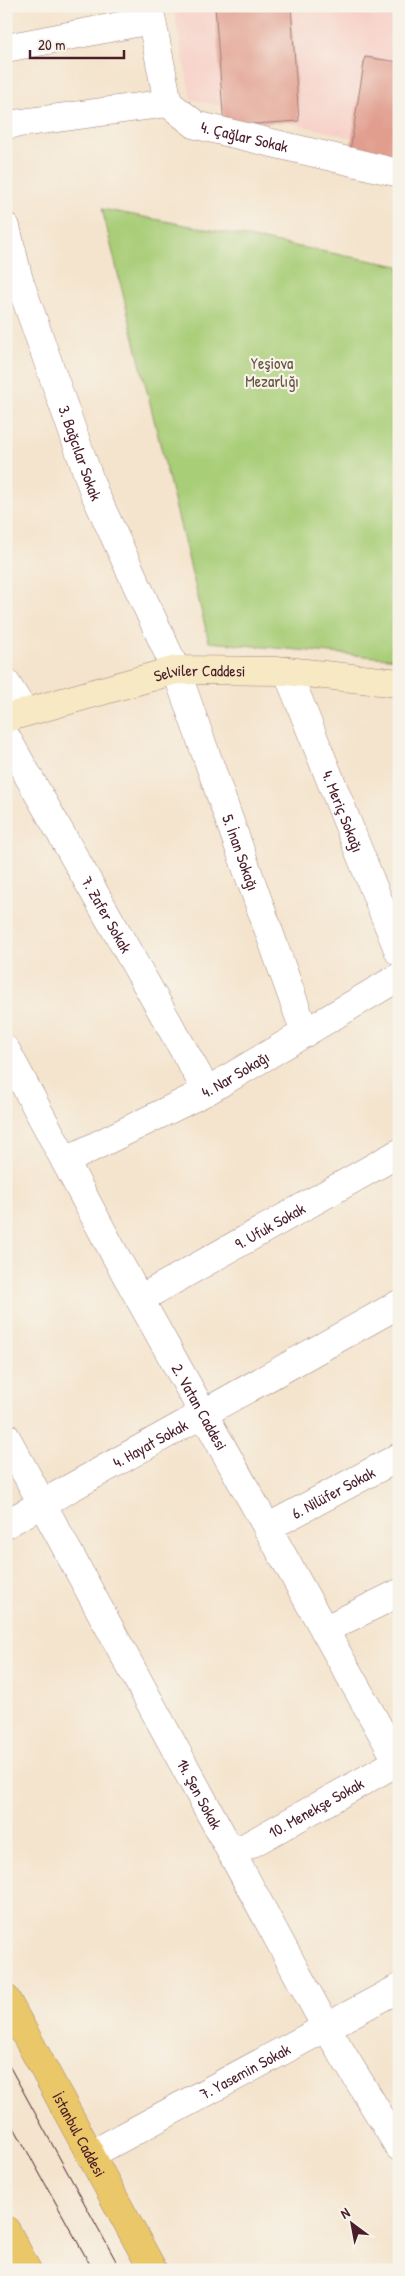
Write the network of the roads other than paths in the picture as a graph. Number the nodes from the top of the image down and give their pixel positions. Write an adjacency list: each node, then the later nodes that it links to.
1 (150, 13): 2 (street); 3 (street)
2 (6, 48)
3 (168, 103): 4 (street); 5 (street, 4. Çağlar Sokak)
4 (6, 126)
5 (399, 173)
6 (6, 227): 7 (street, 3. Bağcılar Sokak)
7 (176, 670): 8 (street, Selviler Caddesi); 11 (street, Selviler Caddesi); 15 (street, 5. İnan Sokağı)
8 (287, 671): 10 (street, Selviler Caddesi); 13 (street, 4. Meriç Sokağı)
9 (6, 683): 11 (street)
10 (399, 683)
11 (15, 715)
12 (6, 737): 17 (street, 7. Zafer Sokak)
13 (399, 952)
14 (399, 977): 15 (street, 4. Nar Sokağı)
15 (306, 1033): 17 (street, 4. Nar Sokağı)
16 (6, 1050): 19 (street, 2. Vatan Caddesi)
17 (207, 1091): 19 (street, 4. Nar Sokağı)
18 (399, 1153): 20 (street, 9. Ufuk Sokak)
19 (65, 1161): 20 (street, 2. Vatan Caddesi)
20 (140, 1299): 22 (street, 2. Vatan Caddesi)
21 (399, 1304): 22 (street, 4. Hayat Sokak)
22 (204, 1414): 25 (street, 4. Hayat Sokak); 27 (street, 2. Vatan Caddesi)
23 (6, 1437): 25 (street, 14. Şen Sokak)
24 (399, 1457): 27 (street, 6. Nilüfer Sokak)
25 (43, 1502): 26 (street, 4. Hayat Sokak); 31 (street, 14. Şen Sokak)
26 (6, 1524)
27 (267, 1528): 29 (street, 2. Vatan Caddesi)
28 (399, 1593): 29 (street)
29 (324, 1630): 30 (street, 2. Vatan Caddesi)
30 (398, 1762): 31 (street, 10. Menekşe Sokak)
31 (233, 1854): 34 (street, 14. Şen Sokak)
32 (399, 1988): 34 (street, 7. Yasemin Sokak)
33 (6, 1999): 36 (highway, İstanbul Caddesi)
34 (326, 2027): 35 (street, 14. Şen Sokak); 36 (street, 7. Yasemin Sokak)
35 (399, 2147)
36 (90, 2155): 39 (highway, İstanbul Caddesi)
37 (6, 2230): 38 (highway)
38 (27, 2270)
39 (153, 2270)

